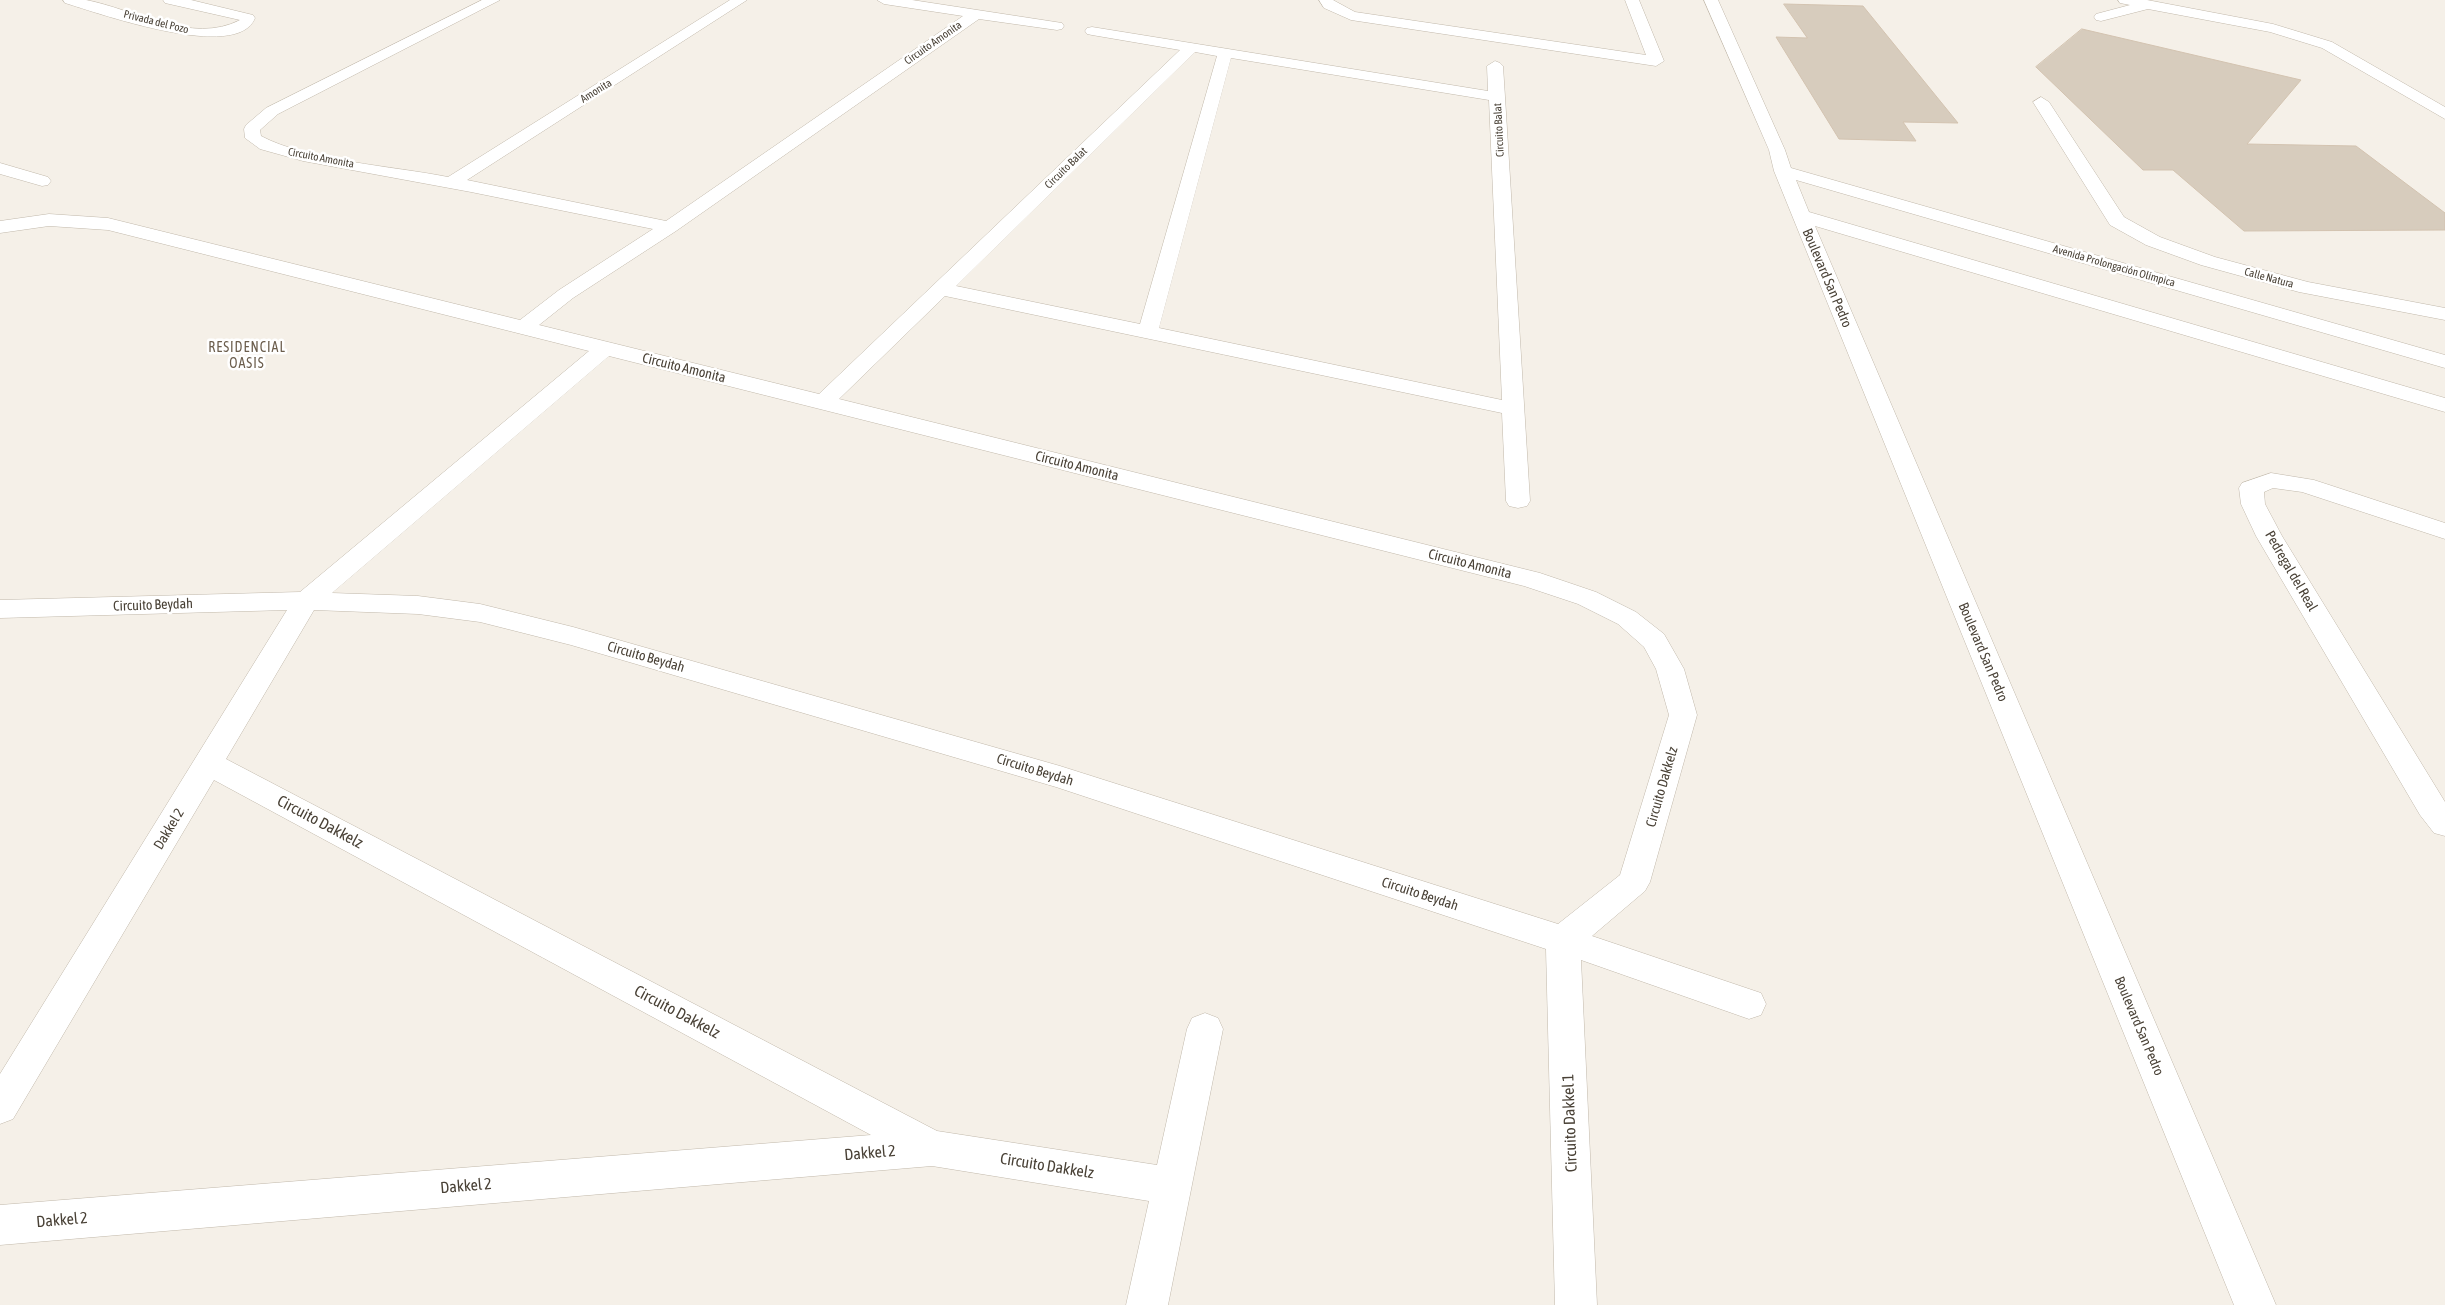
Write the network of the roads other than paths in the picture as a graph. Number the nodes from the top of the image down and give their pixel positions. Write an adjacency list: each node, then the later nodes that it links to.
1 (70, 0): 2 (street, Privada del Pozo)
2 (170, 0)
3 (493, 0): 26 (street, Circuito Amonita)
4 (740, 0): 26 (street, Amonita)
5 (884, 0): 11 (street, Circuito Amonita)
6 (1326, 0): 7 (street)
7 (1632, 0)
8 (1711, 0): 24 (street, Boulevard San Pedro)
9 (2125, 0): 10 (street)
10 (2146, 5): 12 (street); 19 (street)
11 (976, 14): 13 (street, Circuito Amonita); 29 (street, Circuito Amonita)
12 (2101, 17)
13 (1058, 26)
14 (1092, 31): 15 (street, Circuito Balat)
15 (1192, 48): 16 (street, Circuito Balat); 30 (street, Circuito Balat)
16 (1225, 53): 18 (street, Circuito Balat); 33 (street)
17 (1496, 66): 18 (street)
18 (1497, 97): 39 (street, Circuito Balat)
19 (2417, 97): 20 (street); 22 (street)
20 (2445, 97)
21 (2041, 102): 31 (street, Calle Natura)
22 (2445, 114)
23 (0, 168): 25 (street)
24 (1783, 171): 27 (street, Boulevard San Pedro); 35 (street, Avenida Prolongación Olímpica)
25 (42, 181)
26 (452, 182): 29 (street, Circuito Amonita)
27 (1802, 216): 38 (street); 56 (street, Boulevard San Pedro)
28 (0, 227): 32 (street, Circuito Amonita)
29 (669, 227): 32 (street, Circuito Amonita)
30 (941, 289): 33 (street); 37 (street, Circuito Balat)
31 (2445, 314)
32 (523, 328): 34 (street, Circuito Amonita)
33 (1148, 332): 39 (street)
34 (605, 348): 37 (street, Circuito Amonita); 42 (street)
35 (2445, 362)
36 (2445, 371): 38 (street)
37 (823, 402): 44 (street, Circuito Amonita)
38 (2441, 403)
39 (1514, 408): 40 (street, Circuito Balat)
40 (1518, 501)
41 (2445, 531): 46 (street, Pedregal del Real)
42 (306, 601): 43 (street, Circuito Beydah); 45 (street, Dakkel 2); 47 (street, Circuito Beydah)
43 (0, 610)
44 (1627, 618): 47 (street, Circuito Dakkelz)
45 (208, 763): 50 (street, Dakkel 2); 51 (street, Circuito Dakkelz)
46 (2445, 824)
47 (1563, 940): 48 (street, Circuito Beydah); 55 (street, Circuito Dakkel 1)
48 (1748, 1004)
49 (1205, 1029): 52 (street)
50 (0, 1108)
51 (932, 1148): 52 (street, Circuito Dakkelz); 53 (street, Dakkel 2)
52 (1172, 1186): 54 (street)
53 (0, 1225)
54 (1147, 1305)
55 (1576, 1305)
56 (2255, 1305)

